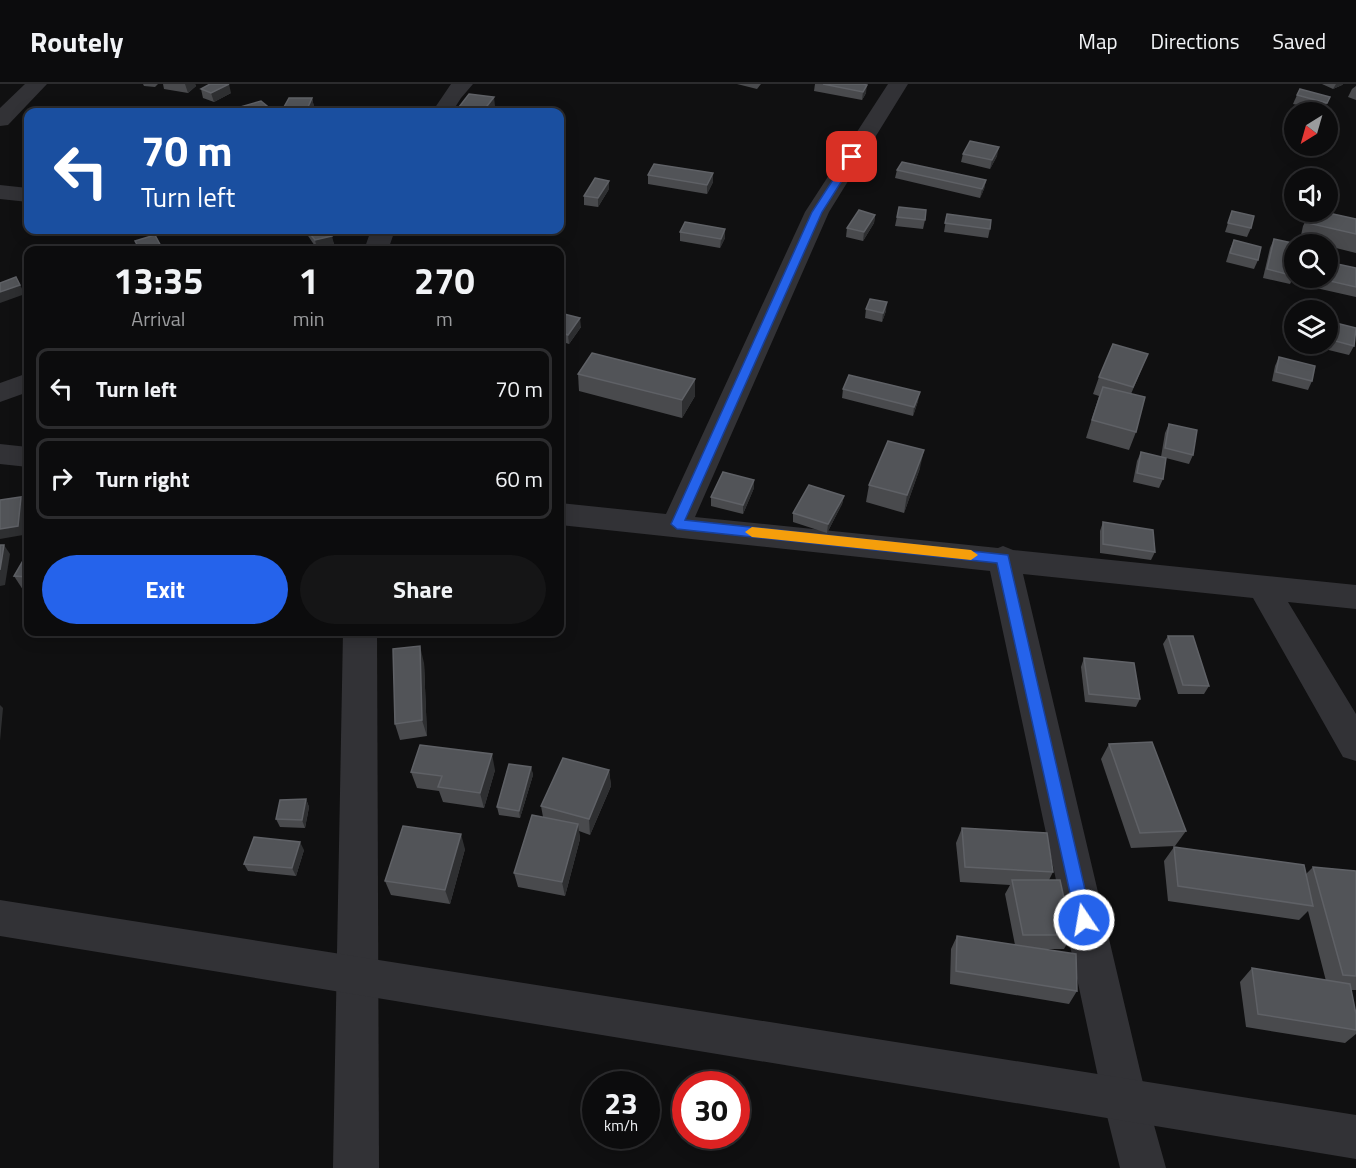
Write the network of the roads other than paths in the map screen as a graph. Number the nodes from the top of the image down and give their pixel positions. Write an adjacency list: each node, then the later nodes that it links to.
1 (37, 84): 5 (street)
2 (463, 84): 4 (street)
3 (898, 84): 13 (street)
4 (444, 108)
5 (0, 120)
6 (0, 192): 7 (street)
7 (24, 195)
8 (24, 384): 9 (street)
9 (0, 393)
10 (0, 454): 11 (street)
11 (24, 457)
12 (564, 514): 13 (street)
13 (677, 524): 14 (street)
14 (1003, 558): 15 (street); 21 (street)
15 (1263, 586): 16 (street); 18 (street)
16 (1356, 597)
17 (360, 636): 20 (street)
18 (1356, 746)
19 (0, 918): 20 (street)
20 (356, 976): 21 (street); 23 (street)
21 (1125, 1100): 22 (street); 24 (street)
22 (1356, 1137)
23 (356, 1168)
24 (1143, 1168)

